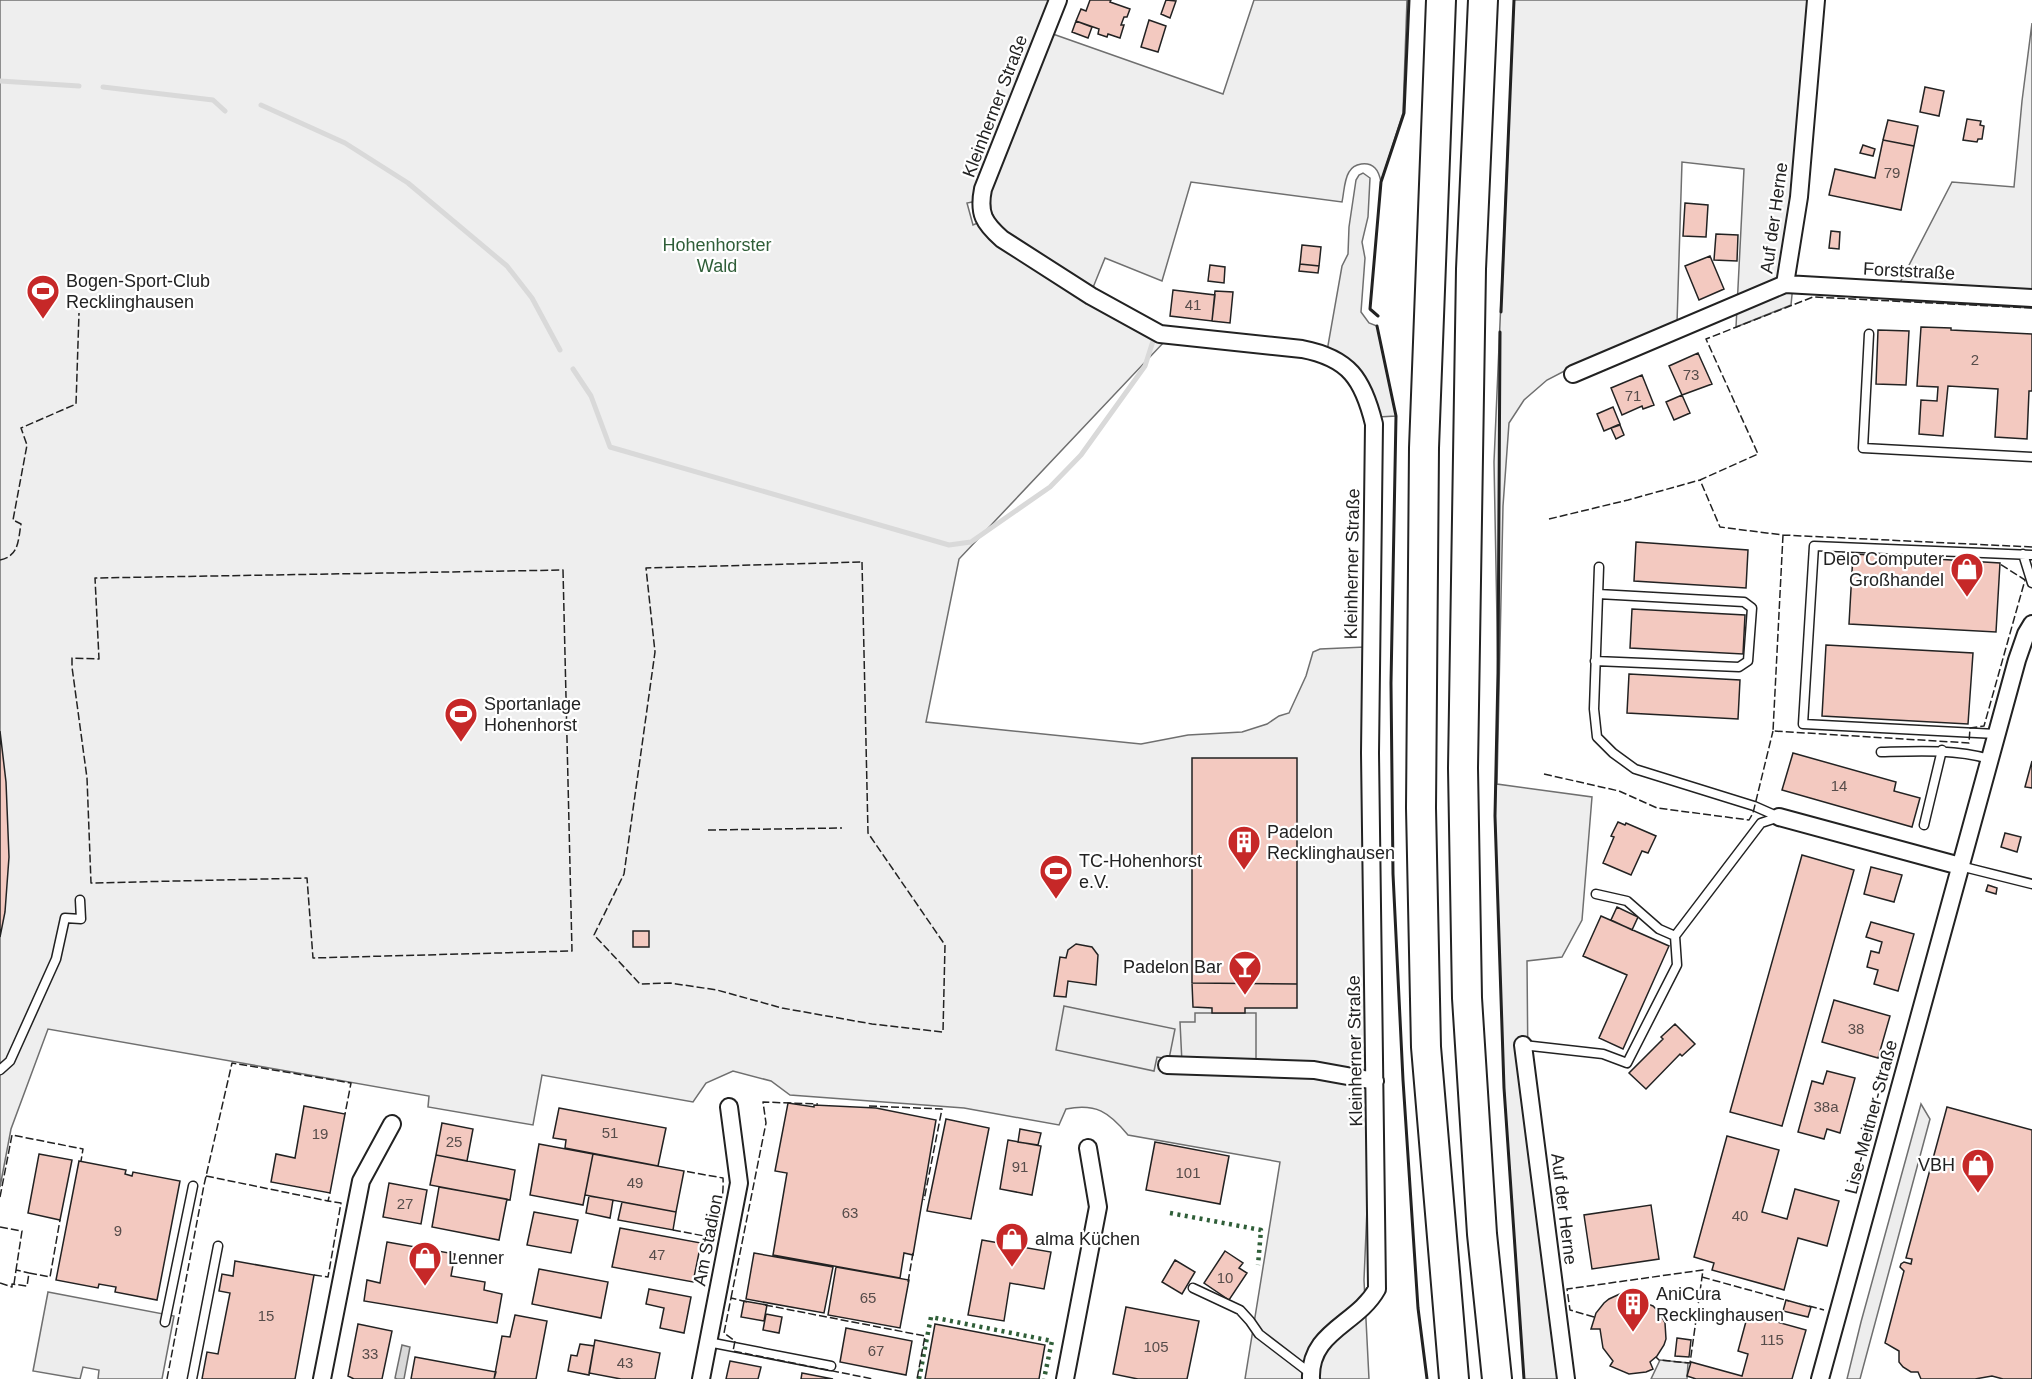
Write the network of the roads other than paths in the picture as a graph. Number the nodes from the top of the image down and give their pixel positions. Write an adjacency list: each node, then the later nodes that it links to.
1 (1058, 0): 30 (street, Kleinherner Straße)
2 (1441, 0): 45 (highway)
3 (1483, 0): 46 (highway)
4 (1815, 0): 5 (street, Auf der Herne)
5 (1785, 284): 6 (street, Forststraße); 8 (street, Auf der Herne)
6 (2032, 298)
7 (1869, 334): 9 (lane)
8 (1573, 374)
9 (2032, 458)
10 (2028, 555): 12 (lane); 16 (lane)
11 (1599, 567): 13 (lane)
12 (2032, 583)
13 (1598, 594): 15 (lane); 15 (lane)
14 (2032, 624): 16 (street, Lise-Meitner-Straße)
15 (1595, 661): 20 (lane)
16 (1996, 734): 19 (street, Lise-Meitner-Straße)
17 (1941, 750): 18 (lane); 19 (lane); 21 (lane)
18 (1881, 752)
19 (1990, 759): 22 (street, Lise-Meitner-Straße)
20 (1779, 817): 22 (street); 26 (lane)
21 (1924, 825)
22 (1960, 866): 23 (lane); 48 (street, Lise-Meitner-Straße)
23 (2032, 884)
24 (1596, 894): 26 (lane)
25 (81, 900): 29 (lane)
26 (1675, 936): 27 (lane)
27 (1523, 1045): 47 (street, Auf der Herne)
28 (1167, 1065): 30 (street)
29 (0, 1070)
30 (1375, 1081): 40 (street, Kleinherner Straße)
31 (729, 1107): 38 (street, Am Stadion)
32 (392, 1124): 42 (street)
33 (1088, 1148): 44 (street)
34 (193, 1186): 37 (lane)
35 (218, 1246): 41 (lane)
36 (1193, 1288): 40 (lane)
37 (165, 1322)
38 (708, 1342): 39 (lane); 43 (street, Am Stadion)
39 (831, 1366)
40 (1310, 1376)
41 (192, 1379)
42 (322, 1379)
43 (701, 1379)
44 (1065, 1379)
45 (1454, 1379)
46 (1497, 1379)
47 (1566, 1379)
48 (1820, 1379)

